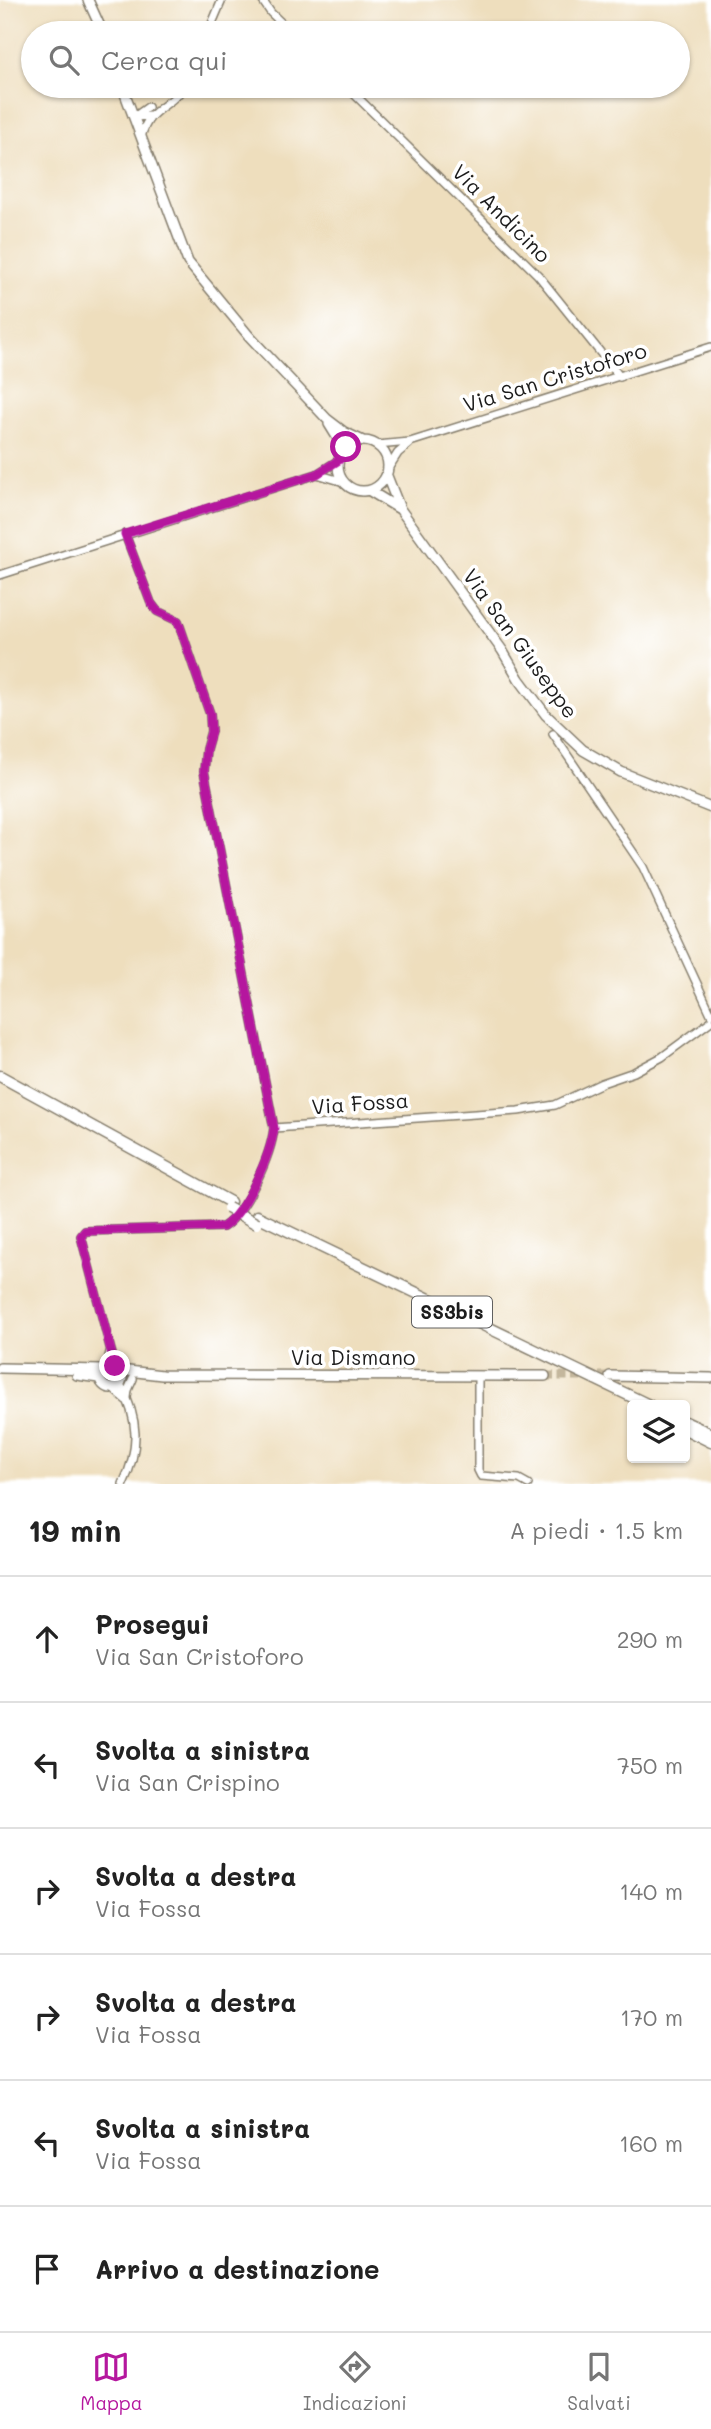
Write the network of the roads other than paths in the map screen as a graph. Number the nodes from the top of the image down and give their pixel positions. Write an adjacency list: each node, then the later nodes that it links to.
1 (88, 0): 4 (main road)
2 (222, 0): 5 (street)
3 (262, 0): 6 (street)
4 (98, 21)
5 (213, 21)
6 (279, 21)
7 (127, 98): 10 (street); 13 (main road)
8 (174, 98): 11 (street)
9 (358, 98): 16 (street, Via Andicino)
10 (148, 107): 11 (street); 13 (street)
11 (158, 108): 12 (street)
12 (150, 116): 13 (street); 14 (street)
13 (134, 117): 14 (main road)
14 (141, 137): 17 (main road)
15 (711, 347): 16 (street, Via San Cristoforo)
16 (620, 376): 19 (street, Via San Cristoforo)
17 (327, 419): 18 (main road); 21 (main road)
18 (363, 441): 20 (main road); 21 (main road)
19 (410, 442): 20 (street, Via San Cristoforo); 22 (street)
20 (377, 445): 22 (main road)
21 (341, 456): 23 (street); 24 (main road)
22 (388, 472): 25 (main road); 26 (main road, Via San Giuseppe)
23 (317, 474): 24 (street); 27 (street)
24 (344, 482): 25 (main road)
25 (370, 491): 26 (main road, Via San Giuseppe)
26 (400, 509): 30 (main road, Via San Giuseppe)
27 (125, 534): 28 (street); 34 (street)
28 (0, 575)
29 (552, 734): 31 (street)
30 (711, 808)
31 (710, 1012)
32 (711, 1021): 34 (street, Via Fossa)
33 (2, 1082): 35 (highway, SS3bis)
34 (274, 1128): 38 (street)
35 (257, 1220): 45 (highway, SS3bis); 47 (highway, SS3bis)
36 (0, 1368): 38 (main road, Via Dismano)
37 (0, 1374): 38 (main road, Via Dismano)
38 (112, 1375): 39 (main road, Via Dismano); 44 (main road, Via Dismano); 46 (street)
39 (162, 1375): 40 (main road, Via Dismano); 44 (main road, Via Dismano)
40 (478, 1376): 41 (main road, Via Dismano); 53 (street)
41 (545, 1376)
42 (610, 1376): 43 (main road)
43 (711, 1378)
44 (133, 1379): 46 (street)
45 (638, 1400)
46 (128, 1401): 52 (street)
47 (627, 1402)
48 (690, 1424): 50 (highway)
49 (690, 1432): 51 (highway)
50 (711, 1434)
51 (711, 1442)
52 (123, 1484)
53 (528, 1484)

